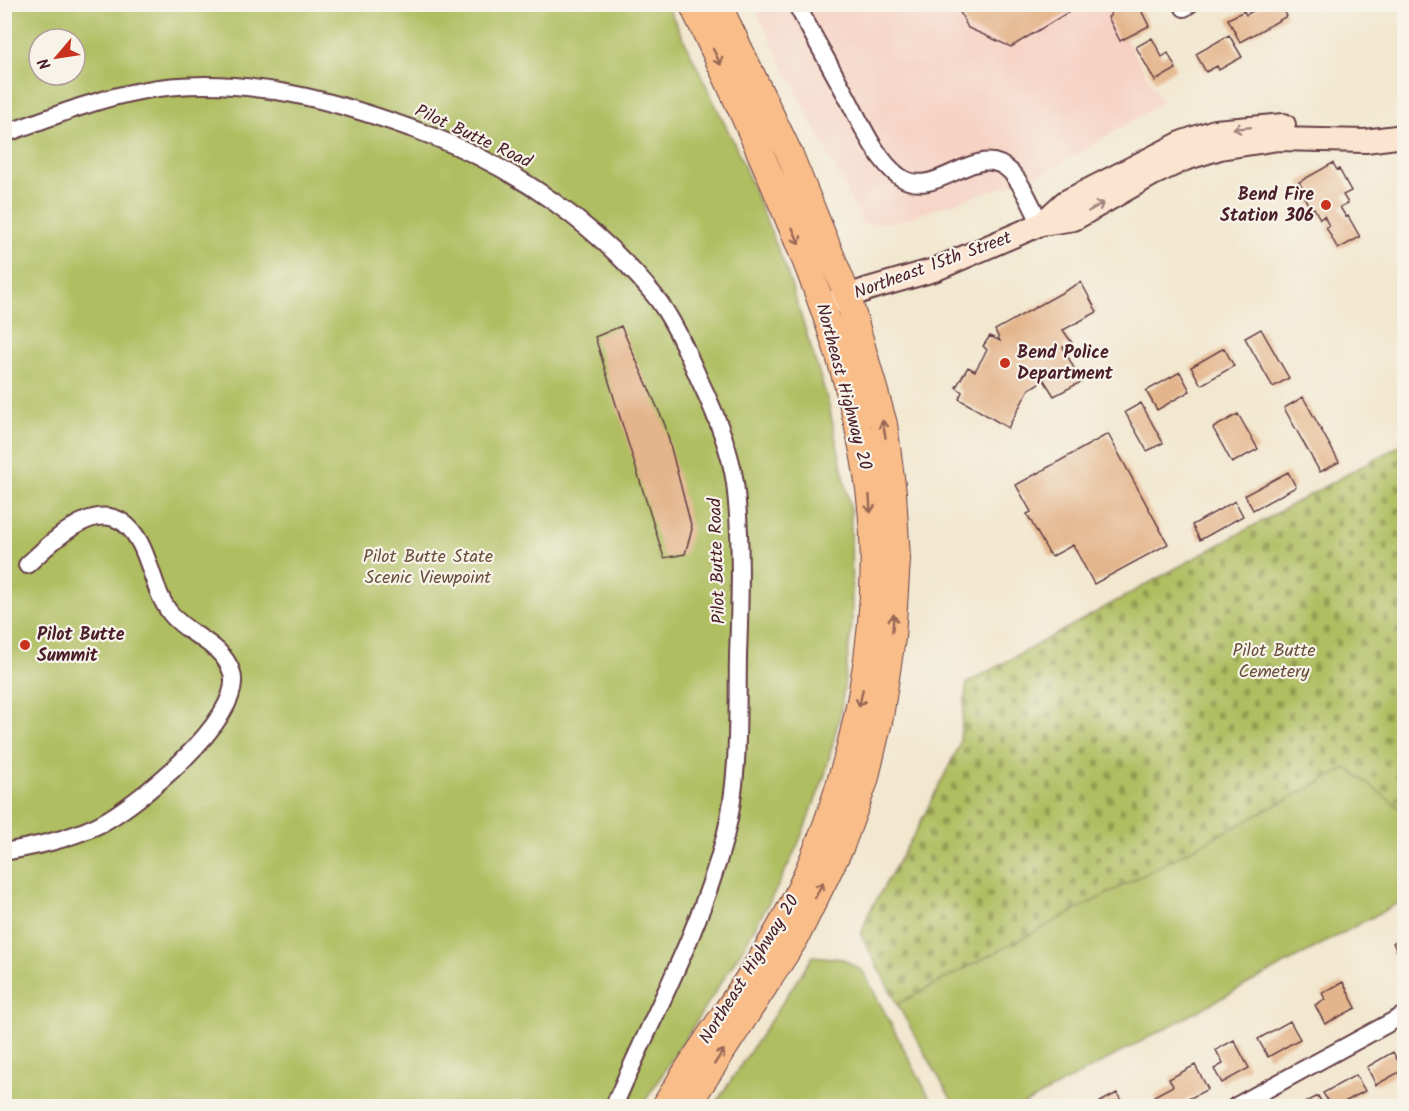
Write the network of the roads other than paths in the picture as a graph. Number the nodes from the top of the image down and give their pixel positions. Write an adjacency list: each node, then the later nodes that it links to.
1 (692, 4): 9 (main road, Northeast Highway 20, one-way to 9)
2 (718, 4): 8 (main road, Northeast Highway 20)
3 (796, 4): 7 (street)
4 (1404, 121): 7 (main road, Northeast 15th Street, one-way to 7)
5 (4, 134): 13 (street, Pilot Butte Road)
6 (1404, 136): 7 (main road, Northeast 15th Street, one-way to 6)
7 (1041, 224): 8 (main road, Northeast 15th Street)
8 (848, 297): 9 (main road, Northeast 15th Street); 15 (main road, Northeast Highway 20, one-way to 8)
9 (824, 306): 14 (main road, Northeast Highway 20, one-way to 14)
10 (27, 565): 11 (street)
11 (4, 852)
12 (1403, 1018): 16 (street)
13 (614, 1107)
14 (665, 1107)
15 (687, 1107)
16 (1236, 1107)

